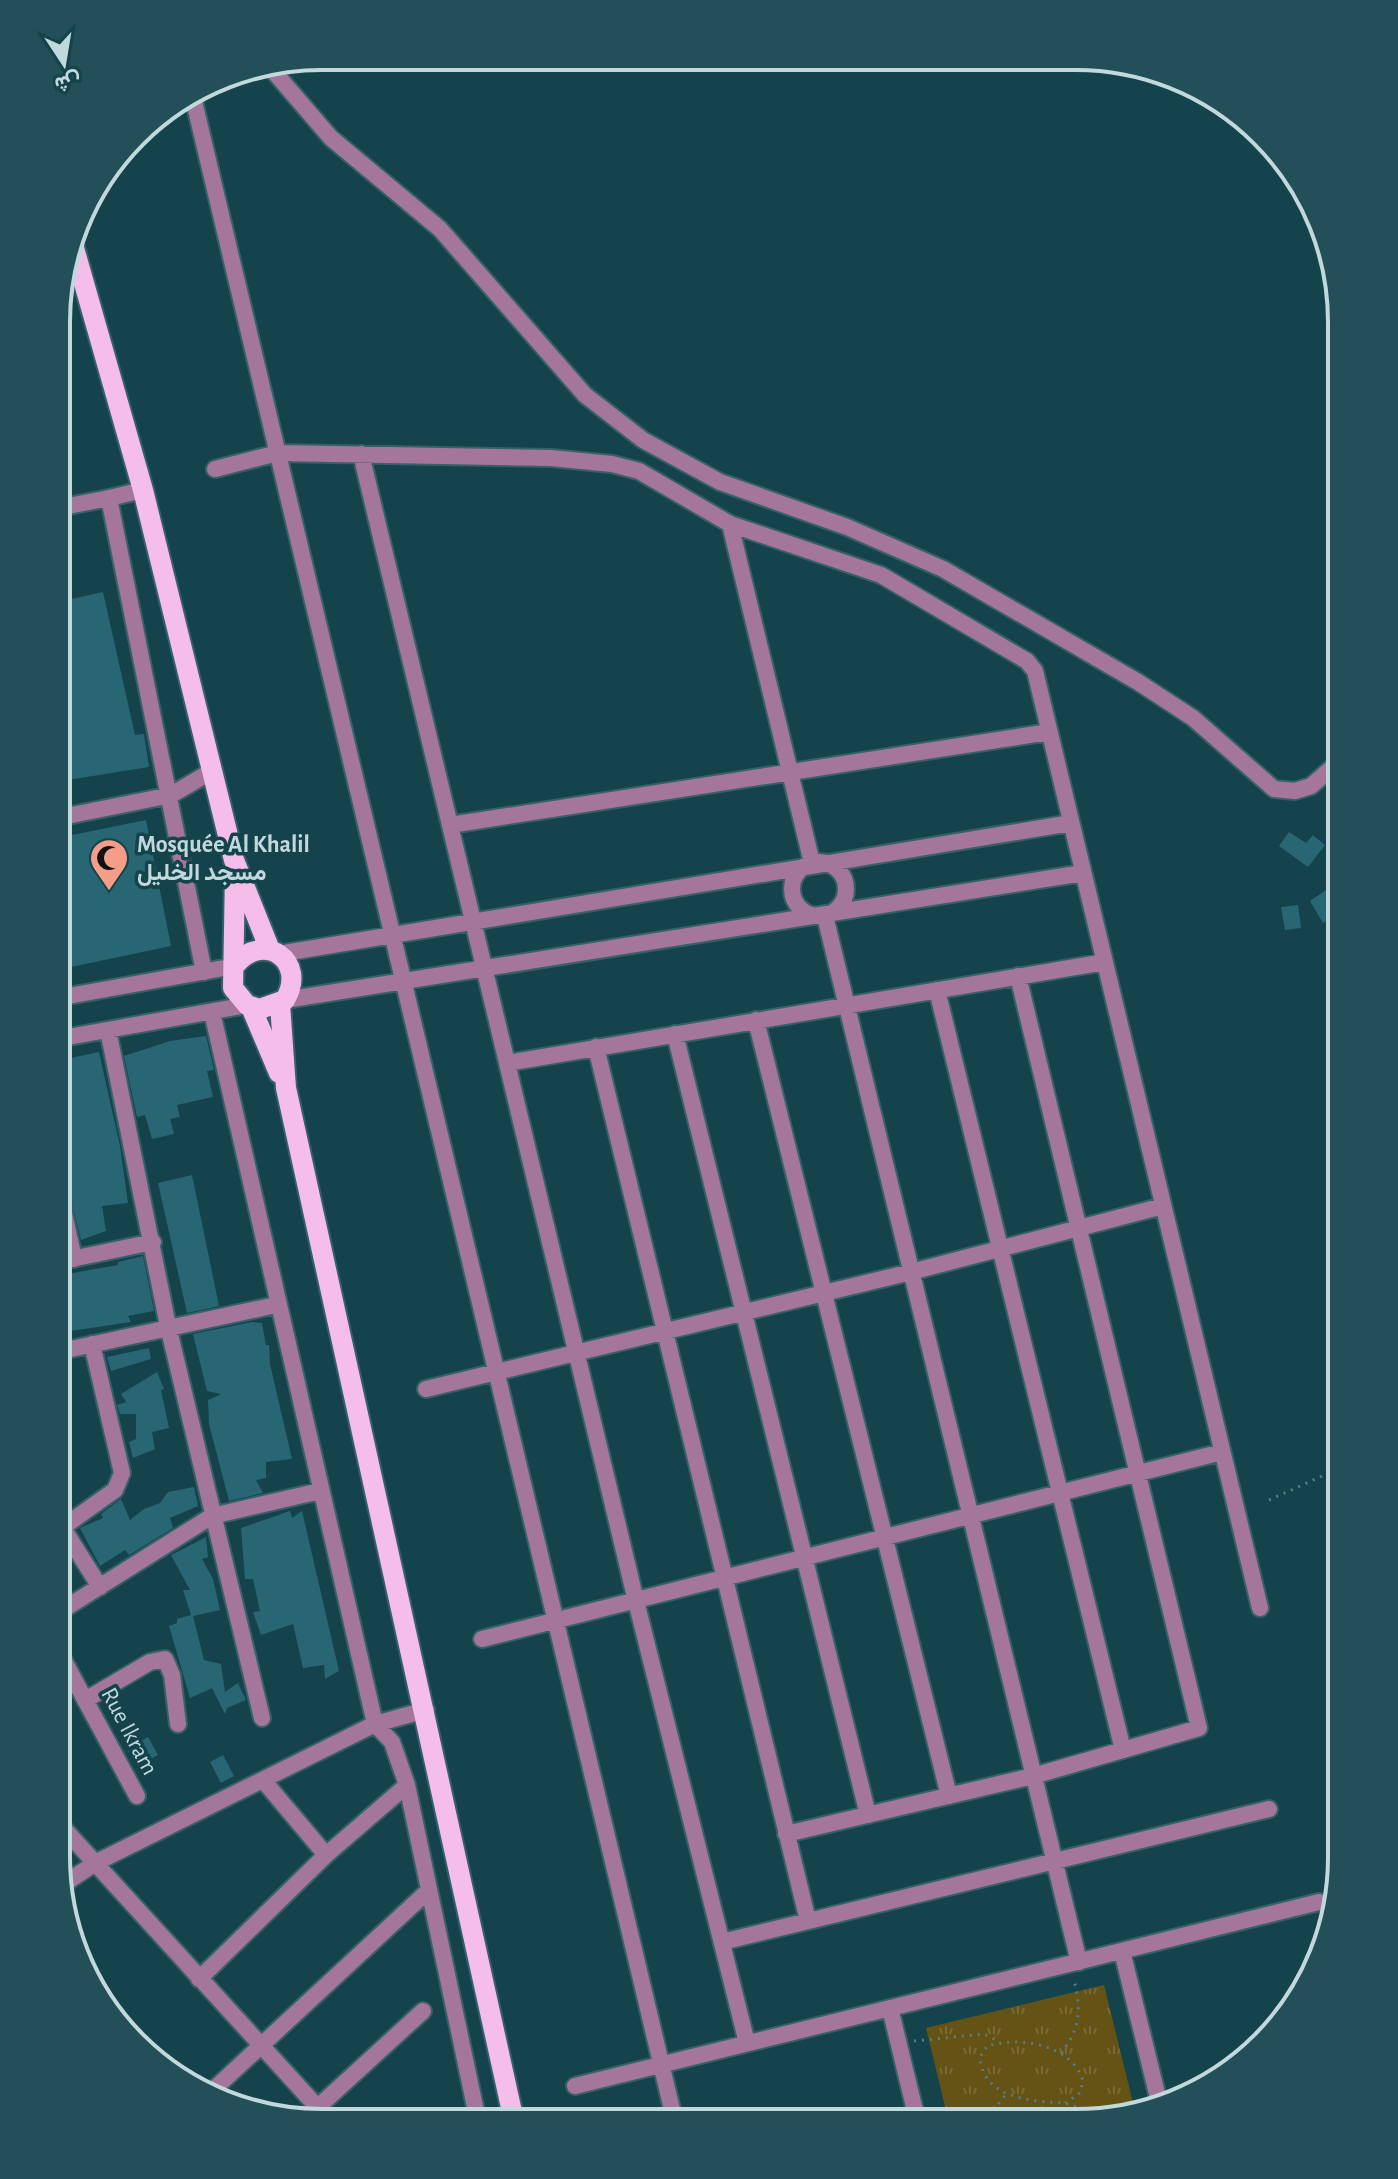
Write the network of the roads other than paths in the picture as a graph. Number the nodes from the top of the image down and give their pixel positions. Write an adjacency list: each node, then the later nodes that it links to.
1 (276, 75): 13 (street)
2 (195, 105): 4 (street)
3 (78, 261): 7 (main road)
4 (278, 453): 5 (street); 6 (street); 24 (street)
5 (361, 454): 10 (street); 18 (street)
6 (215, 469)
7 (143, 490): 8 (street); 12 (main road)
8 (109, 498): 9 (street); 15 (street)
9 (70, 506)
10 (730, 524): 11 (street); 14 (street)
11 (1049, 732): 14 (street); 17 (street)
12 (212, 771): 15 (street); 19 (main road)
13 (1328, 771)
14 (790, 773): 18 (street); 20 (street)
15 (171, 795): 16 (street); 29 (street)
16 (70, 813)
17 (1071, 823): 20 (street); 21 (street)
18 (450, 825): 23 (street)
19 (234, 860): 25 (main road); 27 (main road)
20 (812, 863): 22 (street); 22 (street); 23 (street)
21 (1083, 873): 22 (street); 26 (street)
22 (825, 916): 28 (street); 35 (street)
23 (473, 919): 24 (street); 28 (street)
24 (393, 934): 25 (street); 31 (street)
25 (274, 952): 27 (main road); 34 (main road)
26 (1105, 962): 30 (street); 45 (street)
27 (235, 965): 29 (street); 36 (main road)
28 (485, 969): 31 (street); 43 (street)
29 (204, 972): 33 (street)
30 (1018, 976): 32 (street); 46 (street)
31 (402, 982): 34 (street); 61 (street)
32 (937, 990): 35 (street); 49 (street)
33 (70, 996)
34 (282, 1002): 36 (main road); 44 (main road)
35 (846, 1005): 38 (street); 52 (street)
36 (249, 1006): 37 (street); 44 (main road)
37 (212, 1012): 39 (street); 54 (street)
38 (756, 1020): 40 (street); 53 (street)
39 (108, 1030): 41 (street); 48 (street)
40 (675, 1034): 42 (street); 55 (street)
41 (70, 1037)
42 (596, 1047): 43 (street); 57 (street)
43 (507, 1063): 60 (street)
44 (286, 1088): 82 (main road)
45 (1163, 1206): 46 (street); 63 (street)
46 (1078, 1228): 49 (street); 64 (street)
47 (70, 1241): 50 (street)
48 (153, 1242): 50 (street); 56 (street)
49 (1001, 1248): 52 (street); 66 (street)
50 (74, 1259): 51 (street)
51 (70, 1260)
52 (911, 1272): 53 (street); 69 (street)
53 (824, 1293): 55 (street); 71 (street)
54 (276, 1305): 56 (street); 65 (street)
55 (744, 1312): 57 (street); 72 (street)
56 (168, 1326): 58 (street); 68 (street)
57 (665, 1330): 60 (street); 73 (street)
58 (92, 1344): 59 (street); 67 (street)
59 (70, 1349)
60 (576, 1351): 61 (street); 75 (street)
61 (497, 1372): 62 (street); 78 (street)
62 (426, 1389)
63 (1222, 1452): 64 (street); 77 (street)
64 (1138, 1474): 66 (street); 86 (street)
65 (320, 1491): 68 (street); 85 (street)
66 (1060, 1494): 69 (street); 86 (street)
67 (70, 1516)
68 (212, 1516): 74 (street); 83 (street)
69 (970, 1517): 71 (street); 87 (street)
70 (70, 1538): 74 (street)
71 (885, 1538): 72 (street); 91 (street)
72 (805, 1559): 73 (street); 93 (street)
73 (725, 1579): 75 (street); 95 (street)
74 (100, 1587): 76 (street)
75 (636, 1601): 78 (street); 103 (street)
76 (70, 1605)
77 (1260, 1608)
78 (556, 1621): 79 (street); 111 (street)
79 (482, 1639)
80 (70, 1670): 81 (street, Rue Ikram)
81 (87, 1699): 84 (street); 90 (street, Rue Ikram)
82 (426, 1710): 85 (street); 117 (main road)
83 (262, 1718)
84 (178, 1724)
85 (375, 1724): 88 (street); 89 (street)
86 (1123, 1750): 87 (street)
87 (1033, 1776): 91 (street); 97 (street)
88 (263, 1780): 96 (street); 98 (street)
89 (407, 1785): 96 (street); 100 (street)
90 (137, 1796)
91 (949, 1796): 93 (street)
92 (1269, 1809): 97 (street)
93 (868, 1815): 95 (street)
94 (70, 1834): 98 (street)
95 (786, 1834): 102 (street)
96 (326, 1855): 106 (street)
97 (1054, 1861): 102 (street); 105 (street)
98 (97, 1862): 99 (street); 106 (street)
99 (71, 1879)
100 (429, 1890): 110 (street); 116 (street)
101 (1319, 1902): 104 (street)
102 (808, 1921): 103 (street)
103 (722, 1942): 109 (street)
104 (1122, 1951): 105 (street); 114 (street)
105 (1075, 1962): 107 (street)
106 (199, 1979): 110 (street)
107 (890, 2008): 109 (street); 119 (street)
108 (423, 2011): 115 (street)
109 (747, 2043): 111 (street)
110 (260, 2047): 112 (street); 115 (street)
111 (662, 2065): 113 (street); 118 (street)
112 (217, 2086)
113 (575, 2086)
114 (1157, 2096)
115 (318, 2107)
116 (475, 2109)
117 (511, 2109)
118 (672, 2109)
119 (915, 2109)

